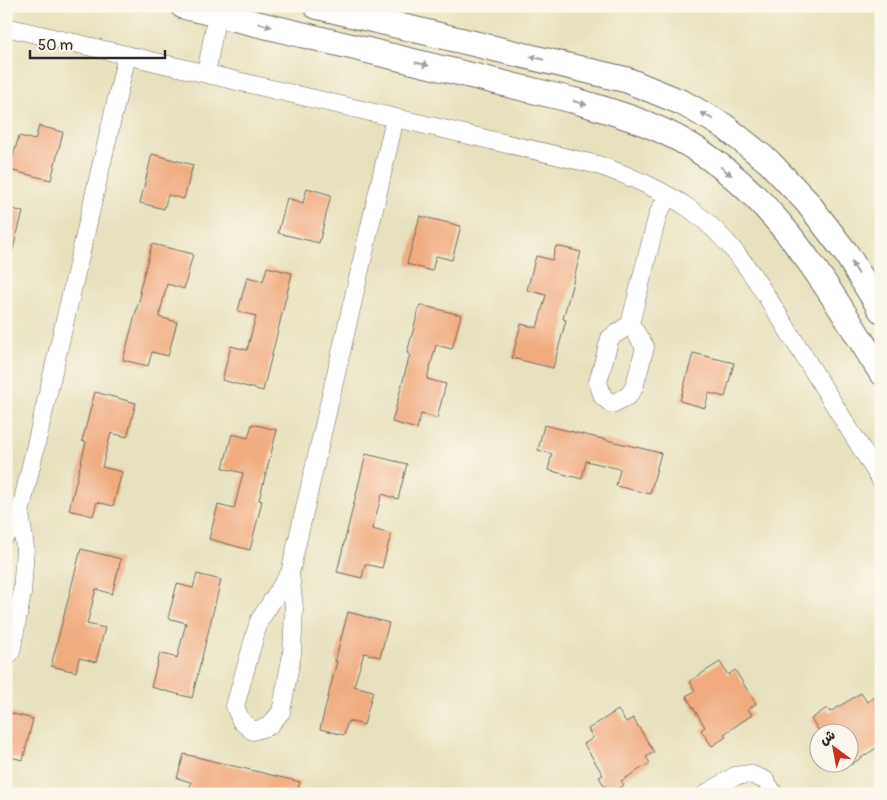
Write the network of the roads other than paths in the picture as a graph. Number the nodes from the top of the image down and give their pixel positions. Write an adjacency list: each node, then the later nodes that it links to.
1 (183, 6): 3 (main road)
2 (316, 6): 5 (main road)
3 (217, 14): 7 (street); 8 (main road, one-way to 8)
4 (6, 27): 6 (street)
5 (487, 47): 8 (main road); 11 (main road, one-way to 5)
6 (127, 55): 7 (street); 15 (street)
7 (206, 74): 9 (street)
8 (480, 78): 13 (main road, one-way to 13)
9 (395, 118): 10 (street); 17 (street)
10 (668, 196): 12 (street); 14 (street)
11 (881, 310)
12 (630, 324)
13 (881, 372)
14 (881, 480)
15 (20, 513): 16 (street); 18 (street)
16 (6, 535)
17 (290, 573): 17 (street)
18 (6, 658)
19 (706, 794): 20 (street)
20 (774, 794)

